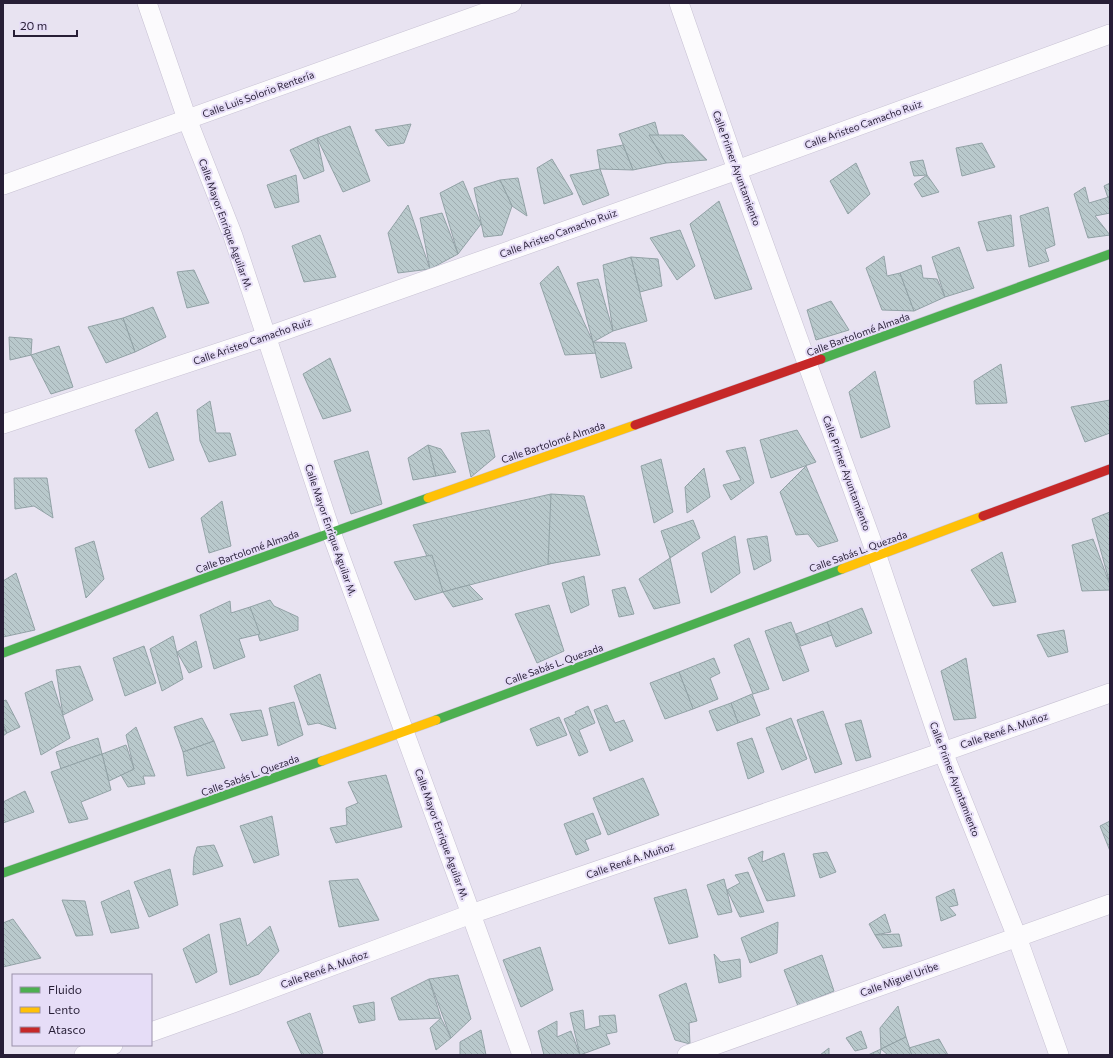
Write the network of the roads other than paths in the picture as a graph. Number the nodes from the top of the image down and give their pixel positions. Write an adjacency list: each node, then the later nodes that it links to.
1 (147, 3): 5 (street, Calle Mayor Enrique Aguilar M.)
2 (512, 3): 5 (street, Calle Luis Solorio Rentería)
3 (679, 3): 6 (street, Calle Primer Ayuntamiento)
4 (1110, 34): 6 (street, Calle Aristeo Camacho Ruiz)
5 (187, 119): 7 (street, Calle Luis Solorio Rentería); 9 (street, Calle Mayor Enrique Aguilar M.)
6 (737, 170): 9 (street, Calle Aristeo Camacho Ruiz); 10 (street, Calle Primer Ayuntamiento)
7 (3, 185)
8 (1110, 254): 10 (street, Calle Bartolomé Almada)
9 (266, 337): 11 (street, Calle Aristeo Camacho Ruiz); 13 (street, Calle Mayor Enrique Aguilar M.)
10 (807, 364): 13 (street, Calle Bartolomé Almada); 14 (street, Calle Primer Ayuntamiento)
11 (3, 424)
12 (1110, 469): 14 (street, Calle Sabás L. Quezada)
13 (331, 532): 15 (street, Calle Bartolomé Almada); 17 (street, Calle Mayor Enrique Aguilar M.)
14 (877, 556): 17 (street, Calle Sabás L. Quezada); 18 (street, Calle Primer Ayuntamiento)
15 (3, 653)
16 (1110, 693): 18 (street, Calle René A. Muñoz)
17 (404, 732): 19 (street, Calle Sabás L. Quezada); 21 (street, Calle Mayor Enrique Aguilar M.)
18 (943, 752): 21 (street, Calle René A. Muñoz); 22 (street, Calle Primer Ayuntamiento)
19 (3, 873)
20 (1110, 904): 22 (street, Calle Miguel Uribe)
21 (471, 914): 23 (street, Calle René A. Muñoz); 26 (street, Calle Mayor Enrique Aguilar M.)
22 (1017, 937): 27 (street, Calle Miguel Uribe); 28 (street, Calle Primer Ayuntamiento)
23 (152, 1032)
24 (110, 1046): 25 (street)
25 (84, 1055)
26 (522, 1055)
27 (687, 1055)
28 (1059, 1055)

